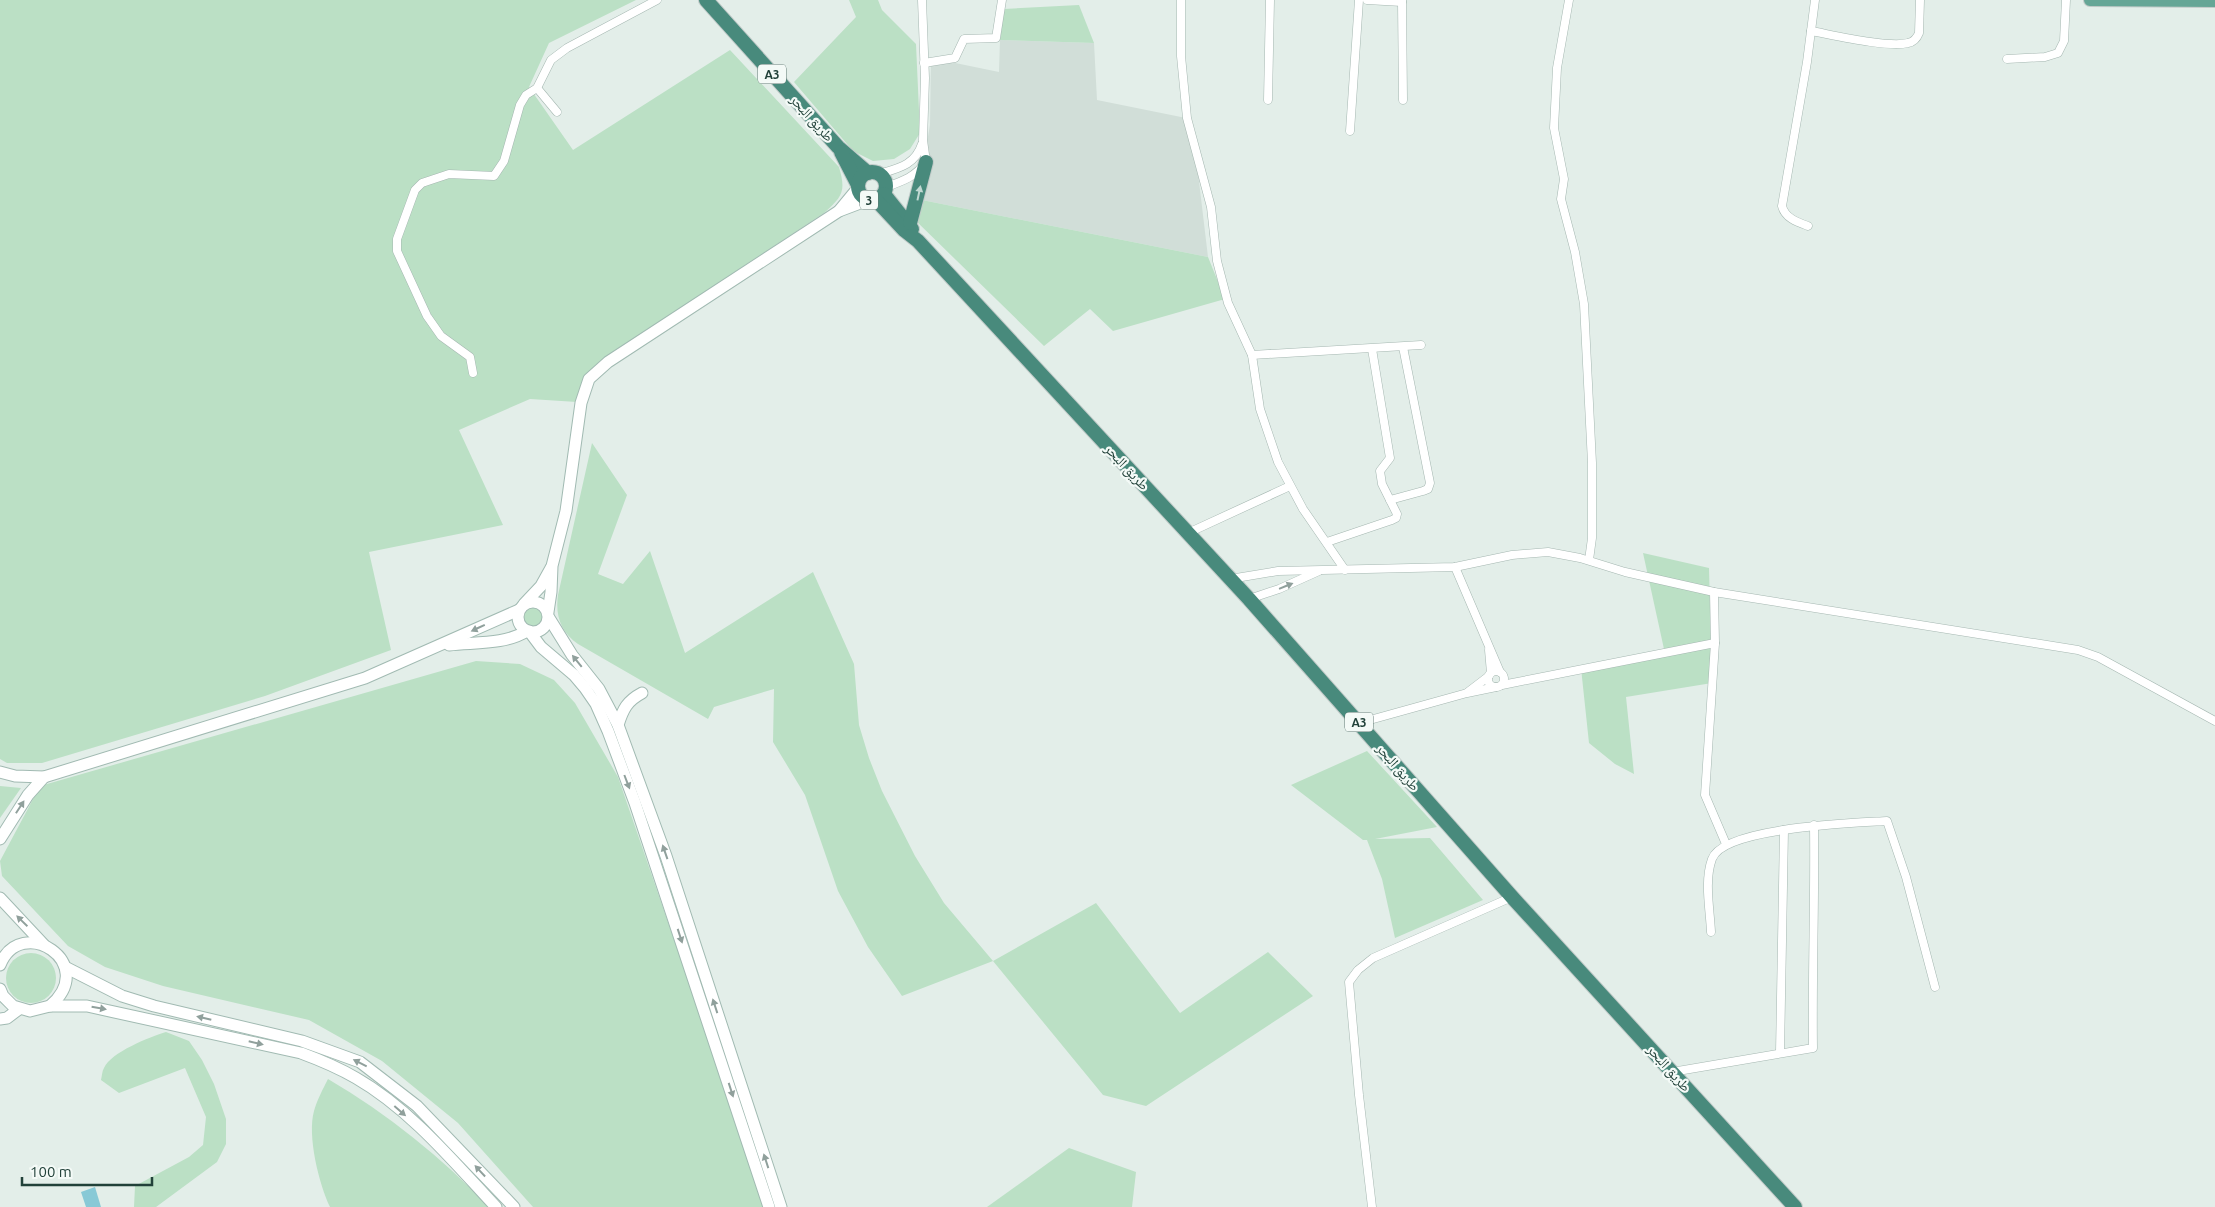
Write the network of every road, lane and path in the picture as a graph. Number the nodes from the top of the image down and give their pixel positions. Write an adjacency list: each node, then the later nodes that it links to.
1 (657, 0): 19 (street)
2 (706, 0): 25 (highway, طريق البحر / A3)
3 (922, 0): 18 (street)
4 (1002, 0): 18 (street)
5 (1182, 0): 37 (street)
6 (1270, 0): 20 (street)
7 (1359, 0): 23 (street)
8 (1367, 0): 14 (street)
9 (1569, 0): 43 (street)
10 (1816, 0): 16 (street)
11 (1920, 0): 16 (street)
12 (2066, 0): 17 (street)
13 (2090, 0): 15 (main road)
14 (1402, 1): 21 (street)
15 (2215, 1)
16 (1811, 31): 32 (street)
17 (2007, 59)
18 (924, 63): 24 (street)
19 (537, 88): 22 (street); 38 (street)
20 (1268, 100)
21 (1403, 100)
22 (557, 112)
23 (1350, 131)
24 (924, 140): 26 (street); 27 (street)
25 (838, 147): 27 (highway, طريق البحر / A3); 28 (highway, طريق البحر / A3)
26 (926, 162): 29 (street); 31 (highway, one-way to 26)
27 (874, 173): 28 (highway, 3); 29 (highway, 3)
28 (858, 186): 29 (highway, 3); 30 (main road)
29 (879, 195): 30 (main road); 31 (highway, طريق البحر / A3); 33 (highway, طريق البحر / A3)
30 (839, 210): 44 (main road)
31 (910, 224): 33 (highway, طريق البحر / A3)
32 (1808, 226)
33 (918, 240): 41 (highway, طريق البحر / A3)
34 (1421, 345): 35 (street)
35 (1403, 346): 36 (street); 40 (street)
36 (1372, 349): 37 (street); 40 (street)
37 (1252, 355): 39 (street)
38 (472, 373)
39 (1290, 486): 41 (street); 42 (street)
40 (1390, 500): 42 (street)
41 (1188, 533): 48 (highway, طريق البحر / A3)
42 (1327, 542): 47 (street)
43 (1589, 560): 45 (street); 49 (street)
44 (552, 566): 51 (main road); 52 (main road)
45 (1456, 567): 47 (street); 56 (street)
46 (1322, 569): 47 (street); 48 (street); 50 (street, one-way to 46)
47 (1345, 570)
48 (1230, 579): 50 (highway, طريق البحر / A3)
49 (1714, 592): 54 (street); 63 (street)
50 (1249, 599): 64 (highway, طريق البحر / A3)
51 (522, 607): 52 (main road); 53 (main road); 55 (main road, one-way to 55)
52 (548, 615): 53 (main road); 65 (main road, one-way to 52)
53 (528, 631): 55 (main road); 66 (main road)
54 (1715, 643): 59 (street); 72 (street)
55 (437, 647): 68 (main road)
56 (1489, 650): 57 (street); 58 (street)
57 (1501, 673): 58 (street); 59 (street); 60 (street)
58 (1490, 674): 60 (street); 62 (street)
59 (1528, 680): 60 (street)
60 (1499, 686): 62 (street)
61 (642, 693): 65 (main road)
62 (1467, 693): 64 (street)
63 (2215, 722)
64 (1360, 723): 73 (highway, طريق البحر / A3)
65 (618, 725): 66 (main road)
66 (625, 758): 88 (main road, one-way to 88); 89 (main road, one-way to 66)
67 (0, 772): 68 (main road)
68 (44, 777): 71 (main road, one-way to 68)
69 (1814, 826): 70 (street); 79 (street); 84 (street)
70 (1784, 830): 72 (street); 84 (street)
71 (0, 840)
72 (1726, 844): 75 (street)
73 (1512, 897): 85 (highway, طريق البحر / A3); 90 (street)
74 (0, 898): 76 (main road, one-way to 74)
75 (1711, 932)
76 (44, 944): 77 (main road); 78 (main road)
77 (0, 966)
78 (65, 967): 81 (main road); 87 (main road, one-way to 78)
79 (1935, 988)
80 (1, 994): 82 (main road)
81 (50, 1006): 82 (main road); 86 (main road, one-way to 86)
82 (19, 1009): 83 (main road)
83 (0, 1019)
84 (1780, 1053): 85 (street)
85 (1672, 1072): 91 (highway, طريق البحر / A3)
86 (496, 1207)
87 (514, 1207)
88 (769, 1207)
89 (781, 1207)
90 (1372, 1207)
91 (1795, 1207)

